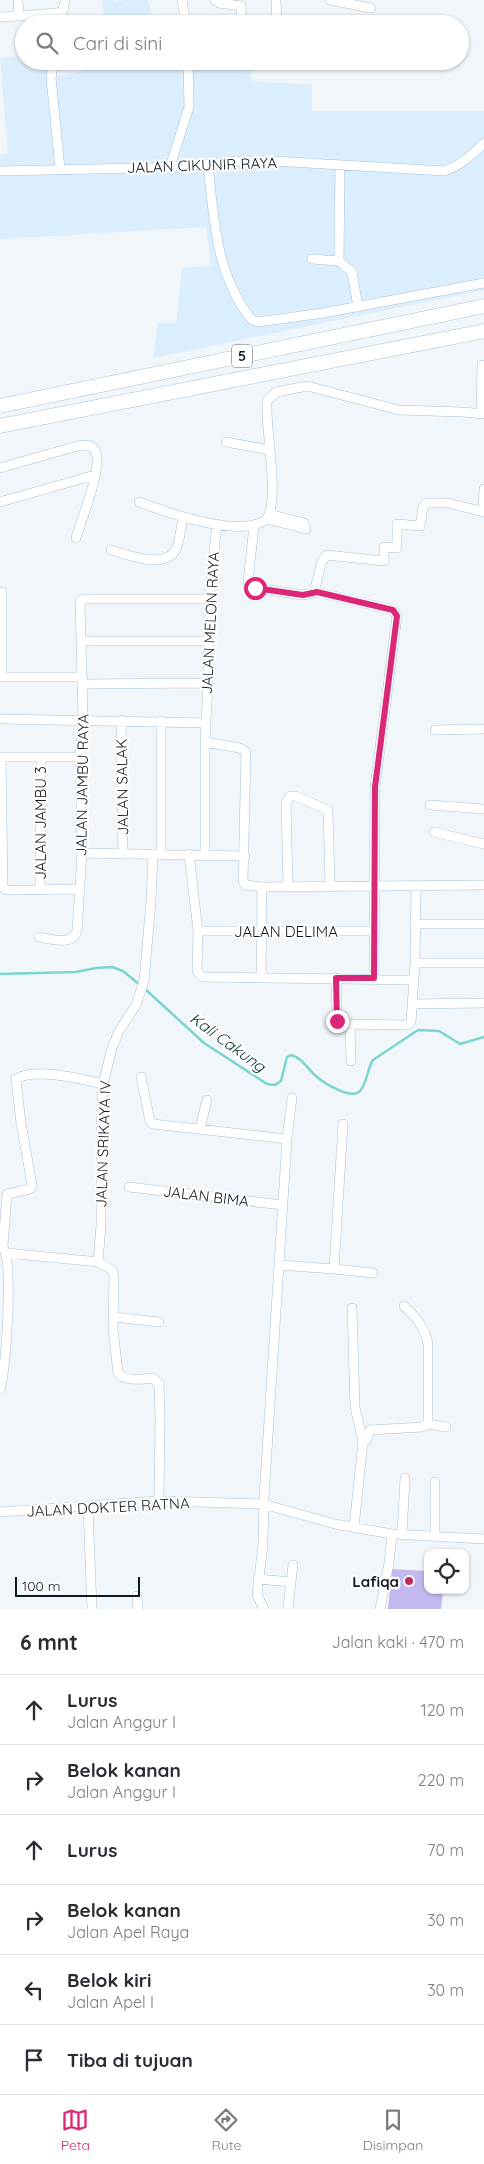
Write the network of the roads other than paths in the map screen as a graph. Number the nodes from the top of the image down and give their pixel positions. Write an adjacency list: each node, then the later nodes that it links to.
1 (18, 0): 8 (street)
2 (64, 0): 9 (street)
3 (182, 0): 10 (street)
4 (215, 0): 11 (street)
5 (276, 0): 12 (street)
6 (330, 0): 7 (street)
7 (371, 8)
8 (19, 15)
9 (32, 15)
10 (184, 15)
11 (242, 15)
12 (277, 15)
13 (15, 16): 14 (street)
14 (0, 17)
15 (52, 70): 21 (street)
16 (188, 70): 20 (street)
17 (484, 143): 19 (street, JALAN CIKUNIR RAYA)
18 (208, 165): 19 (street, JALAN CIKUNIR RAYA); 20 (street, JALAN CIKUNIR RAYA); 27 (street)
19 (340, 165): 24 (street)
20 (170, 167): 21 (street, JALAN CIKUNIR RAYA)
21 (60, 169): 22 (street, JALAN CIKUNIR RAYA)
22 (0, 171)
23 (312, 259): 24 (street)
24 (340, 261): 27 (street)
25 (484, 283): 27 (street)
26 (484, 306): 30 (highway, 5)
27 (358, 307)
28 (484, 331): 32 (highway, 5)
29 (482, 365): 31 (street)
30 (0, 406)
31 (483, 414): 34 (street)
32 (0, 426)
33 (226, 442): 34 (street)
34 (270, 450): 43 (street)
35 (0, 468): 36 (street)
36 (95, 475): 38 (street); 44 (street)
37 (484, 489): 40 (street)
38 (0, 502)
39 (139, 502): 41 (street)
40 (483, 512): 47 (street)
41 (183, 518): 42 (street); 45 (street)
42 (217, 524): 43 (street); 48 (street, JALAN MELON RAYA)
43 (254, 526): 47 (street)
44 (76, 538)
45 (111, 550)
46 (2, 592): 51 (street)
47 (314, 592): 80 (street)
48 (209, 599): 49 (street, JALAN JAMBU RAYA); 50 (street, JALAN MELON RAYA)
49 (82, 641): 50 (street); 52 (street, JALAN JAMBU RAYA)
50 (208, 641): 53 (street, JALAN MELON RAYA)
51 (1, 677): 52 (street)
52 (82, 681): 53 (street); 55 (street, JALAN JAMBU RAYA)
53 (208, 683): 58 (street, JALAN MELON RAYA)
54 (0, 719): 55 (street)
55 (83, 719): 56 (street); 64 (street, JALAN JAMBU RAYA)
56 (121, 720): 57 (street); 71 (street, JALAN SALAK)
57 (161, 721): 58 (street); 72 (street, JALAN SRIKAYA IV)
58 (205, 723): 61 (street, JALAN MELON RAYA)
59 (484, 729): 60 (street)
60 (436, 730)
61 (204, 742): 74 (street, JALAN MELON RAYA); 75 (street)
62 (1, 757): 63 (street); 69 (street)
63 (40, 757): 64 (street); 82 (street, JALAN JAMBU 3)
64 (80, 757): 70 (street, JALAN JAMBU RAYA)
65 (430, 805): 66 (street)
66 (484, 809)
67 (434, 832): 68 (street)
68 (484, 844)
69 (1, 846): 82 (street)
70 (82, 853): 71 (street); 83 (street, JALAN JAMBU RAYA)
71 (123, 854): 72 (street)
72 (157, 854): 73 (street); 101 (street, JALAN SRIKAYA IV)
73 (189, 854): 74 (street); 86 (street)
74 (205, 854): 75 (street)
75 (244, 856): 79 (street)
76 (288, 885): 77 (street); 77 (street); 79 (street)
77 (330, 885): 80 (street)
78 (484, 885): 81 (street)
79 (262, 886): 87 (street)
80 (375, 886): 81 (street); 88 (street)
81 (416, 886): 84 (street)
82 (40, 888): 83 (street)
83 (79, 889): 89 (street, JALAN JAMBU RAYA)
84 (416, 924): 85 (street); 90 (street)
85 (484, 924)
86 (198, 931): 87 (street, JALAN DELIMA); 92 (street)
87 (261, 931): 88 (street, JALAN DELIMA); 92 (street)
88 (374, 931): 94 (street)
89 (40, 937)
90 (415, 963): 91 (street); 95 (street)
91 (484, 963)
92 (261, 978): 93 (street)
93 (336, 978): 94 (street); 98 (street)
94 (374, 978): 95 (street)
95 (413, 980): 97 (street)
96 (484, 1003): 97 (street)
97 (412, 1004): 98 (street)
98 (350, 1025): 99 (street)
99 (351, 1061)
100 (141, 1077): 105 (street)
101 (103, 1084): 109 (street); 110 (street, JALAN SRIKAYA IV)
102 (292, 1098): 106 (street)
103 (207, 1100): 105 (street)
104 (344, 1124): 112 (street)
105 (200, 1128): 106 (street)
106 (287, 1139): 108 (street)
107 (129, 1187): 108 (street, JALAN BIMA)
108 (283, 1205): 111 (street)
109 (3, 1247): 110 (street); 118 (street)
110 (98, 1262): 116 (street)
111 (279, 1265): 112 (street); 125 (street)
112 (334, 1269): 113 (street)
113 (373, 1273)
114 (404, 1306): 119 (street)
115 (352, 1308): 121 (street)
116 (114, 1317): 117 (street); 124 (street)
117 (159, 1322)
118 (0, 1390)
119 (428, 1424): 120 (street); 121 (street)
120 (446, 1426)
121 (363, 1442): 128 (street)
122 (405, 1478): 130 (street)
123 (435, 1482): 131 (street)
124 (158, 1501): 125 (street, JALAN DOKTER RATNA); 126 (street, JALAN DOKTER RATNA)
125 (263, 1504): 128 (street, JALAN DOKTER RATNA); 134 (street)
126 (88, 1507): 127 (street, JALAN DOKTER RATNA); 138 (street)
127 (0, 1512)
128 (354, 1526): 129 (street, JALAN DOKTER RATNA)
129 (392, 1534): 130 (street, JALAN DOKTER RATNA); 141 (street)
130 (402, 1534): 131 (street, JALAN DOKTER RATNA)
131 (435, 1538): 132 (street, JALAN DOKTER RATNA)
132 (484, 1539)
133 (292, 1565): 135 (street)
134 (258, 1579): 135 (street); 140 (street)
135 (291, 1582): 137 (street)
136 (138, 1596): 139 (street)
137 (288, 1608)
138 (92, 1609)
139 (138, 1609)
140 (264, 1609)
141 (380, 1609)

